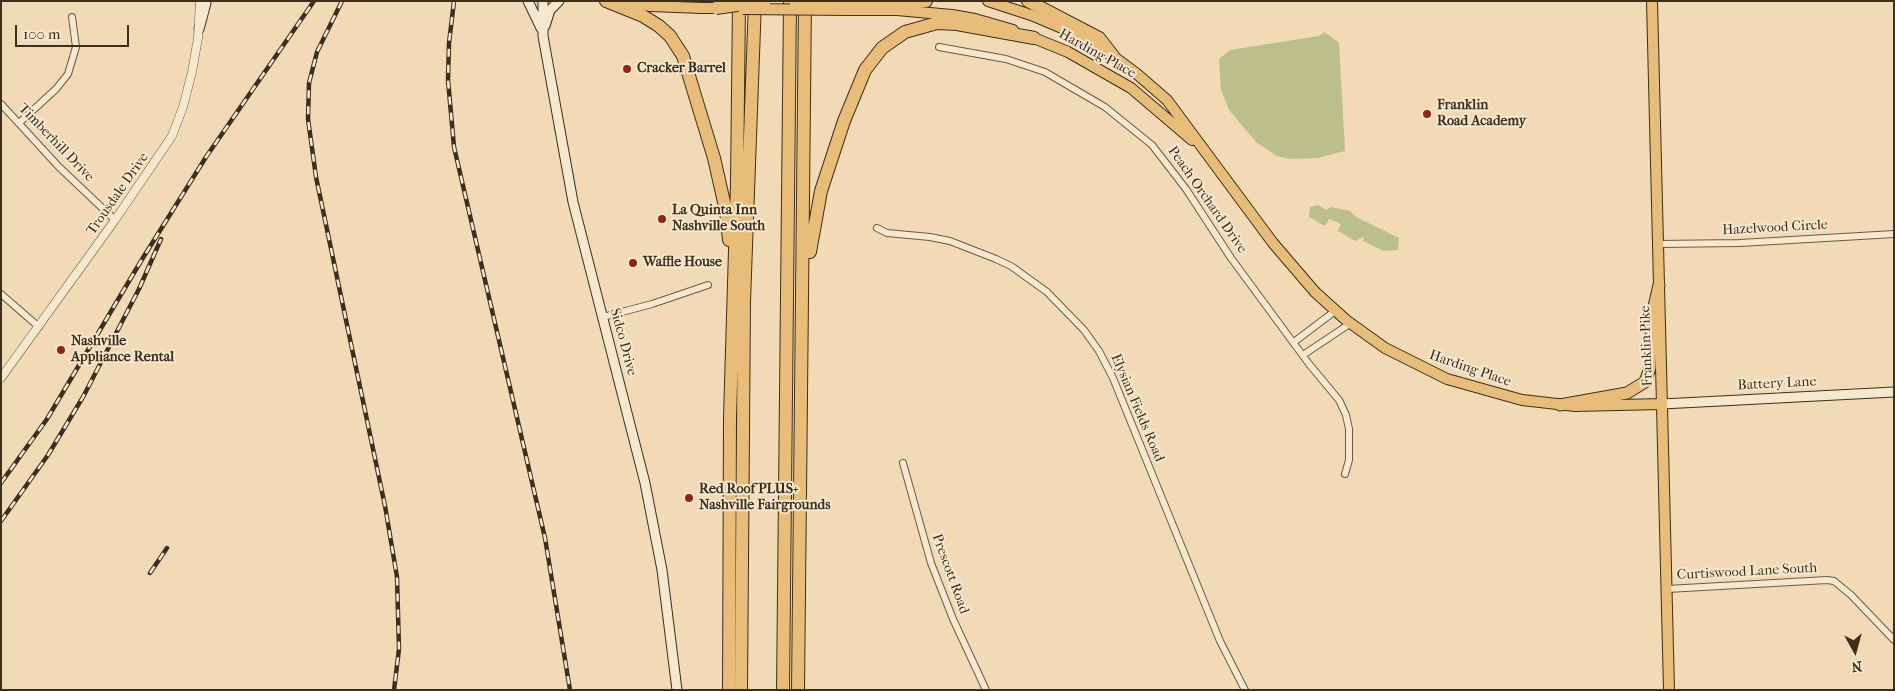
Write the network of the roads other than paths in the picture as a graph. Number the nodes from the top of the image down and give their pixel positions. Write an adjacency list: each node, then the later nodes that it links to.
1 (528, 1): 21 (main road)
2 (543, 1): 21 (main road, Sidco Drive)
3 (559, 1): 21 (main road)
4 (606, 1): 35 (highway)
5 (621, 1): 18 (main road, Harding Place, bridge)
6 (739, 1): 35 (highway)
7 (755, 1): 53 (highway)
8 (765, 1): 18 (highway, bridge)
9 (790, 1): 54 (highway)
10 (795, 1): 17 (highway, bridge)
11 (806, 1): 36 (highway)
12 (926, 1): 17 (highway)
13 (988, 1): 24 (main road, Harding Place)
14 (1028, 1): 24 (highway)
15 (1652, 1): 31 (main road, Franklin Pike)
16 (204, 2): 20 (main road)
17 (848, 6): 18 (main road, Harding Place, bridge); 22 (main road, Harding Place)
18 (716, 8)
19 (72, 17): 26 (street)
20 (199, 29): 28 (street, Trousdale Drive)
21 (543, 33): 38 (main road, Sidco Drive)
22 (1034, 38): 27 (main road, Harding Place); 36 (highway)
23 (939, 47): 41 (street, Peach Orchard Drive)
24 (1113, 56): 27 (main road, Harding Place)
25 (1, 104): 26 (street, Timberhill Drive)
26 (19, 124): 28 (street, Timberhill Drive)
27 (1210, 156): 37 (main road, Harding Place)
28 (116, 220): 40 (street, Trousdale Drive)
29 (877, 228): 57 (street, Elysian Fields Road)
30 (1894, 234): 31 (street, Hazelwood Circle)
31 (1658, 244): 33 (main road, Franklin Pike)
32 (708, 285): 38 (street)
33 (1659, 285): 45 (main road, Franklin Pike); 46 (highway)
34 (1, 294): 40 (street)
35 (734, 298): 52 (highway)
36 (802, 311): 55 (highway)
37 (1335, 311): 39 (main road, Harding Place); 41 (street)
38 (603, 317): 51 (main road, Sidco Drive)
39 (1351, 324): 42 (street); 46 (main road, Harding Place)
40 (39, 327): 43 (street, Trousdale Drive)
41 (1294, 342): 42 (street, Peach Orchard Drive)
42 (1303, 355): 48 (street, Peach Orchard Drive)
43 (1, 378)
44 (1894, 392): 45 (main road, Battery Lane)
45 (1662, 404): 46 (main road, Harding Place); 49 (main road, Franklin Pike)
46 (1560, 405)
47 (903, 463): 56 (street, Prescott Road)
48 (1345, 474)
49 (1667, 589): 50 (street, Curtiswood Lane South); 58 (main road, Franklin Pike)
50 (1894, 640)
51 (677, 690)
52 (729, 690)
53 (741, 690)
54 (783, 690)
55 (798, 690)
56 (986, 690)
57 (1245, 690)
58 (1669, 690)

